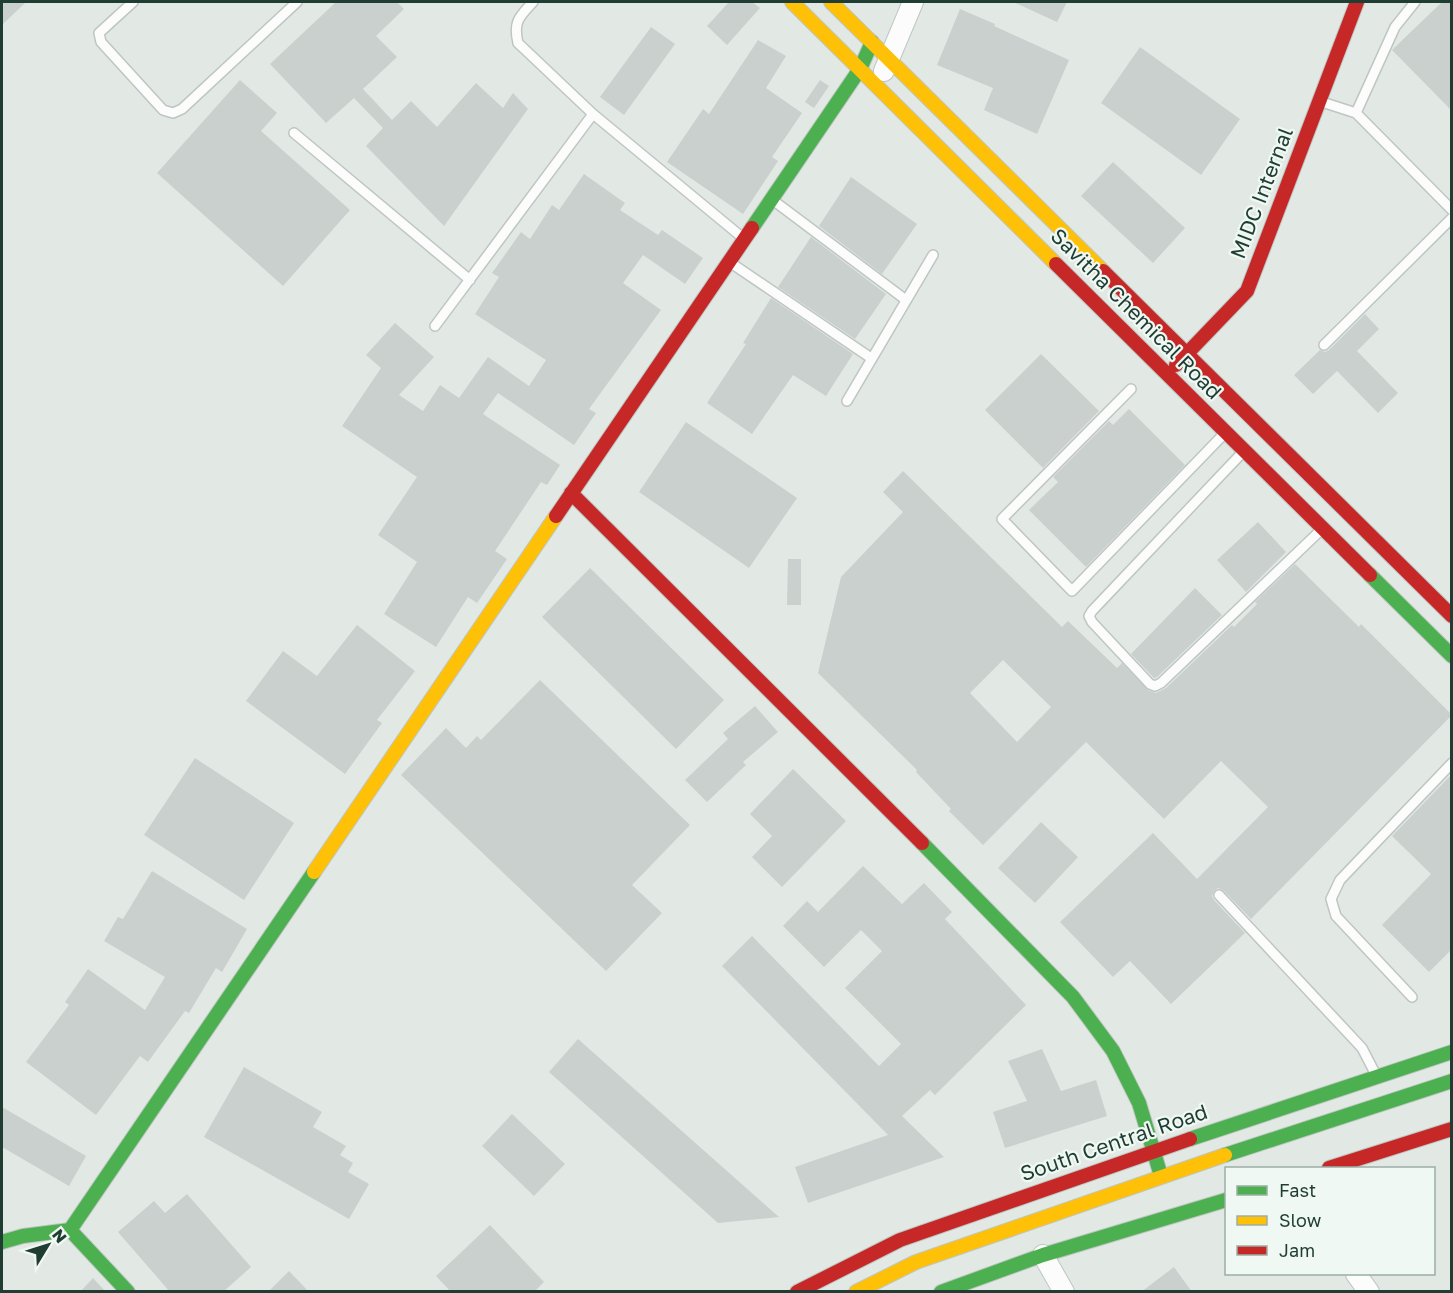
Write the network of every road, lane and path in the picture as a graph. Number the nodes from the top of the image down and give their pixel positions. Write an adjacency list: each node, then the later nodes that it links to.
1 (133, 2): 2 (lane)
2 (297, 2)
3 (533, 2): 15 (lane)
4 (792, 2): 11 (main road, Savitha Chemical Road)
5 (831, 2): 9 (main road, Savitha Chemical Road)
6 (913, 2): 10 (street)
7 (1358, 2): 13 (main road, MIDC Internal)
8 (1416, 2): 14 (lane)
9 (872, 42): 10 (main road, Savitha Chemical Road); 11 (main road)
10 (889, 58): 12 (street); 27 (main road, Savitha Chemical Road)
11 (860, 69): 12 (main road, Savitha Chemical Road); 17 (main road)
12 (877, 86): 29 (main road, Savitha Chemical Road)
13 (1319, 102): 14 (lane); 27 (main road, MIDC Internal)
14 (1356, 113): 18 (lane)
15 (593, 114): 20 (lane); 23 (lane)
16 (294, 132): 23 (lane)
17 (771, 199): 20 (main road); 24 (lane)
18 (1452, 210)
19 (1452, 218): 26 (lane)
20 (744, 239): 22 (main road)
21 (933, 255): 24 (lane)
22 (729, 261): 28 (lane); 34 (main road)
23 (470, 280): 25 (lane)
24 (906, 300): 28 (lane)
25 (435, 326)
26 (1324, 345)
27 (1187, 354): 29 (main road, MIDC Internal); 36 (main road, Savitha Chemical Road)
28 (871, 358): 31 (lane)
29 (1167, 375): 32 (main road, Savitha Chemical Road)
30 (1131, 389): 32 (lane)
31 (847, 401)
32 (1226, 433): 33 (main road, Savitha Chemical Road)
33 (1244, 451): 35 (main road, Savitha Chemical Road); 35 (lane)
34 (571, 493): 45 (main road); 49 (main road)
35 (1322, 528): 37 (main road, Savitha Chemical Road)
36 (1452, 616)
37 (1452, 656)
38 (1452, 763): 40 (lane)
39 (1219, 895): 42 (lane)
40 (1412, 998)
41 (1452, 1052): 42 (main road, South Central Road)
42 (1377, 1077): 45 (main road, South Central Road)
43 (1452, 1081): 47 (main road)
44 (1452, 1129): 46 (main road)
45 (1153, 1150): 47 (main road); 54 (main road, South Central Road)
46 (1332, 1167)
47 (1161, 1176): 55 (main road)
48 (1225, 1201): 51 (main road)
49 (70, 1230): 50 (main road); 53 (main road)
50 (2, 1242)
51 (1043, 1255): 56 (main road); 57 (street)
52 (1357, 1275): 58 (street)
53 (128, 1292)
54 (797, 1292)
55 (856, 1292)
56 (941, 1292)
57 (1064, 1292)
58 (1370, 1292)

